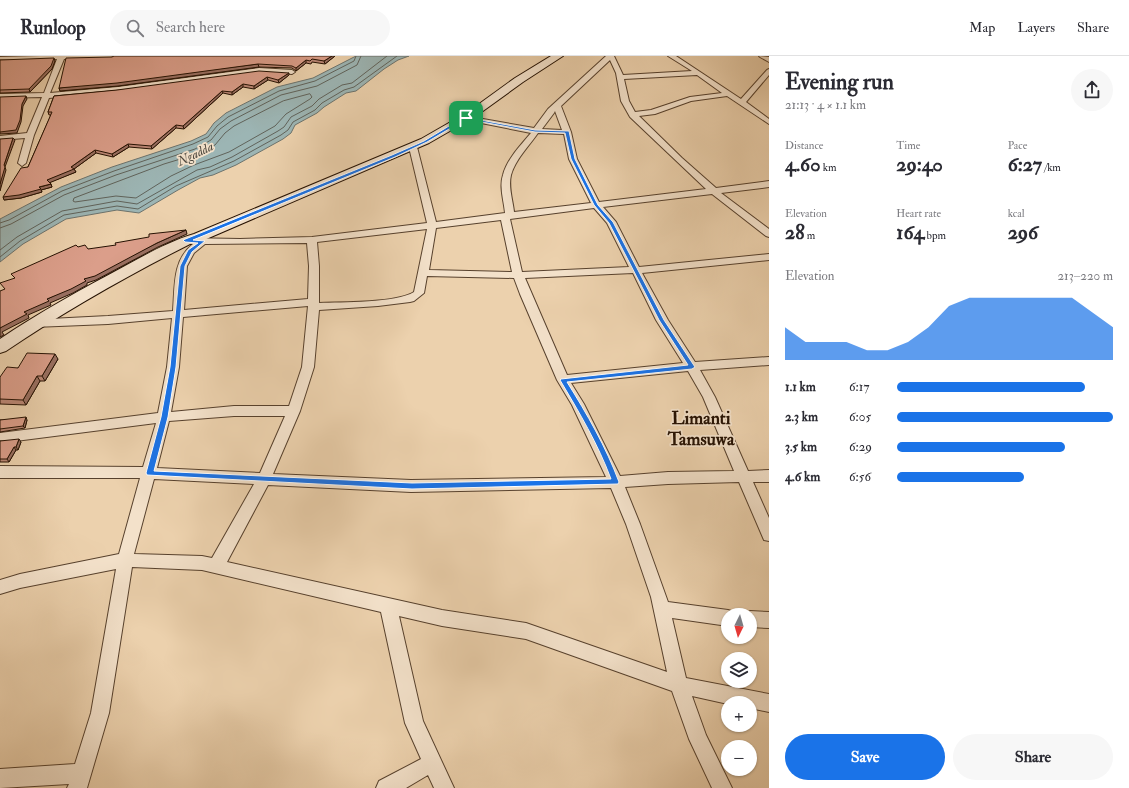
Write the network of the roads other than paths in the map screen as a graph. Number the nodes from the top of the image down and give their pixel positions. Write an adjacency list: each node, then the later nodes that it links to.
1 (113, 56): 6 (street)
2 (558, 56): 19 (street)
3 (610, 56): 12 (street); 17 (street)
4 (671, 56): 11 (street)
5 (762, 56): 8 (street)
6 (61, 57): 7 (street); 15 (street)
7 (0, 60)
8 (769, 60)
9 (769, 71): 16 (street)
10 (292, 72): 15 (street)
11 (699, 73): 12 (street); 13 (street)
12 (620, 77): 18 (street)
13 (729, 94): 16 (street); 18 (street)
14 (0, 96): 15 (street)
15 (46, 96): 23 (street)
16 (742, 102): 20 (street)
17 (557, 105): 21 (street); 22 (street)
18 (633, 115): 28 (street)
19 (466, 118): 21 (street); 25 (street)
20 (769, 122)
21 (535, 131): 22 (street); 30 (street)
22 (567, 132): 29 (street)
23 (30, 135): 24 (street); 26 (street)
24 (0, 138)
25 (413, 147): 31 (street); 34 (street)
26 (22, 163)
27 (769, 184): 28 (street)
28 (714, 192): 29 (street); 32 (street)
29 (596, 205): 30 (street); 37 (street)
30 (508, 216): 31 (street); 39 (street)
31 (432, 225): 33 (street); 38 (street)
32 (769, 234)
33 (312, 240): 35 (street); 40 (street)
34 (185, 241): 35 (street); 42 (street)
35 (203, 241): 41 (street)
36 (769, 257): 37 (street)
37 (634, 269): 39 (street); 45 (street)
38 (422, 273): 39 (street); 40 (street)
39 (518, 274): 46 (street)
40 (313, 305): 41 (street); 47 (street)
41 (179, 314): 42 (street); 48 (street)
42 (34, 323): 43 (street)
43 (0, 347)
44 (769, 361): 45 (street)
45 (692, 367): 46 (street); 53 (street)
46 (563, 380): 55 (street)
47 (294, 411): 48 (street); 54 (street)
48 (164, 417): 49 (street); 51 (street)
49 (0, 438)
50 (0, 472): 51 (street)
51 (150, 473): 54 (street); 57 (street)
52 (769, 476): 53 (street)
53 (743, 477): 55 (street); 56 (street)
54 (264, 479): 55 (street); 58 (street)
55 (616, 482): 61 (street)
56 (769, 535)
57 (125, 560): 58 (street); 59 (street); 69 (street)
58 (217, 565): 60 (street)
59 (0, 587)
60 (388, 605): 65 (street); 67 (street)
61 (662, 609): 62 (street); 65 (street)
62 (721, 617)
63 (757, 619): 64 (street)
64 (769, 620)
65 (680, 686): 66 (street); 72 (street)
66 (769, 703)
67 (432, 764): 70 (street); 71 (street)
68 (0, 779): 69 (street)
69 (79, 781)
70 (386, 788)
71 (444, 788)
72 (722, 788)

